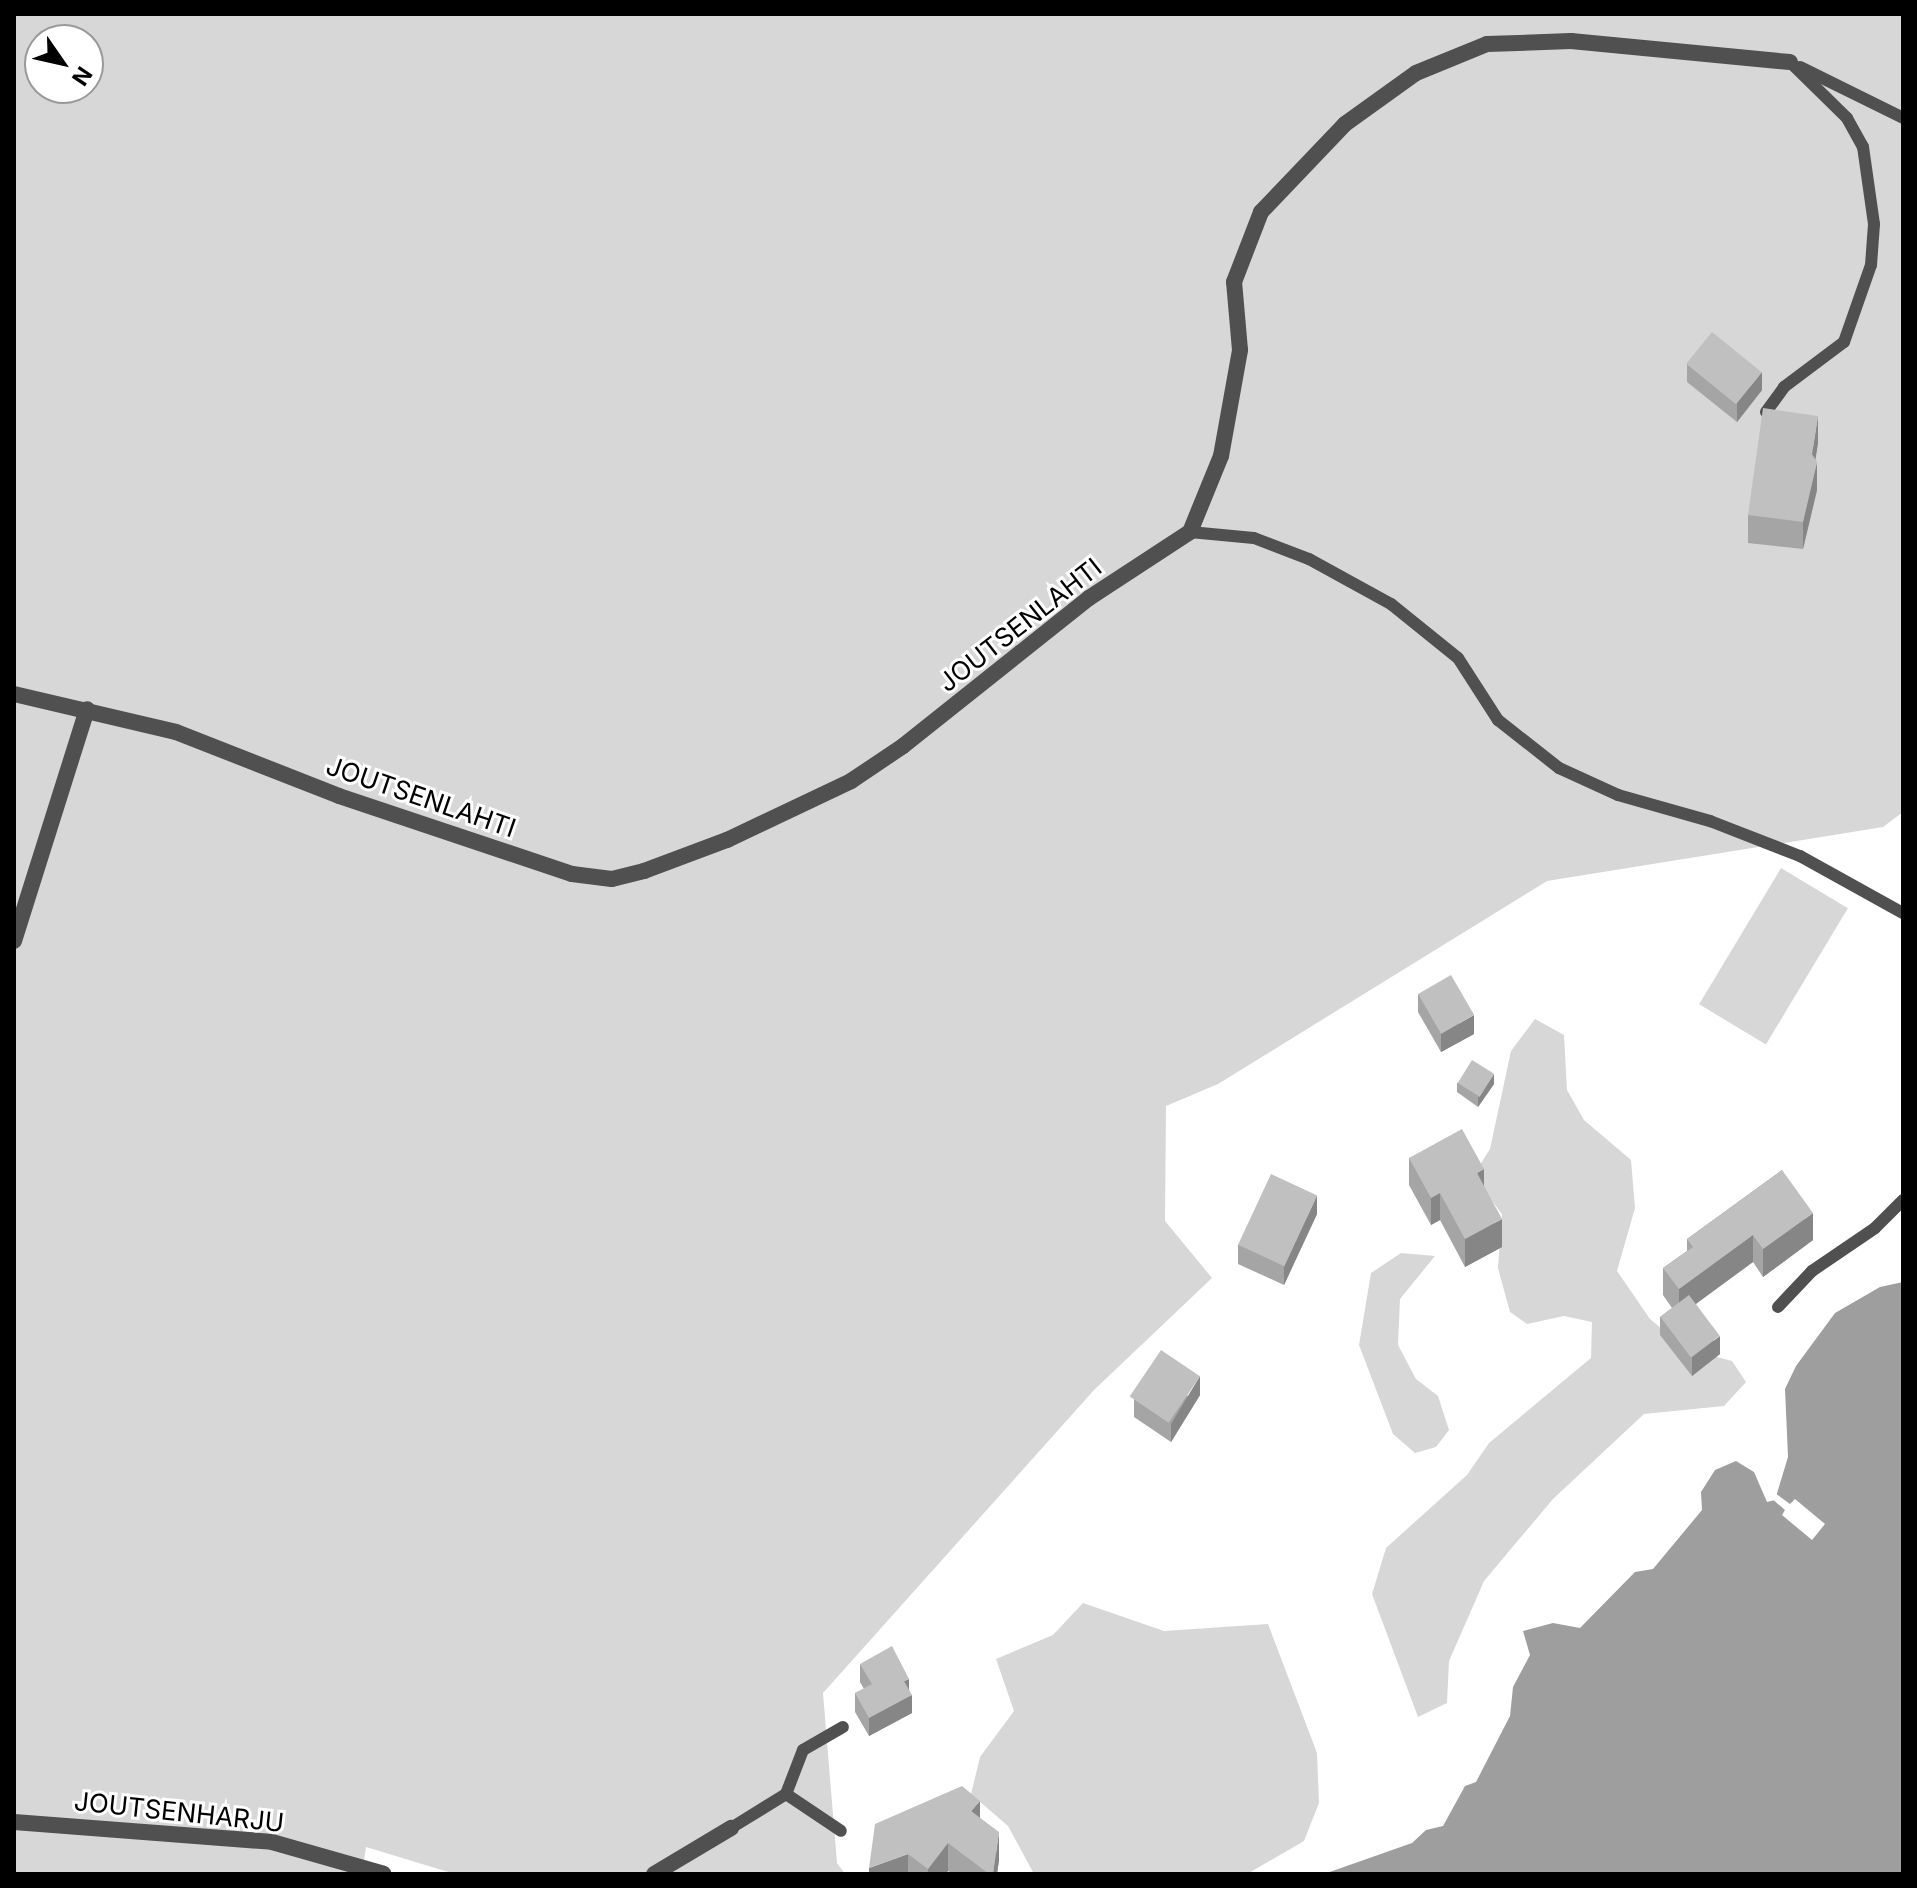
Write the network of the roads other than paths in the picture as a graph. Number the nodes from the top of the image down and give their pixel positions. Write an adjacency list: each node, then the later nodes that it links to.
1 (1790, 62): 2 (lane); 3 (lane); 4 (street)
2 (1903, 118)
3 (1766, 412)
4 (1190, 532): 6 (street, JOUTSENLAHTI); 7 (lane)
5 (14, 694): 6 (street, JOUTSENLAHTI)
6 (87, 709): 8 (street)
7 (1903, 913)
8 (14, 941)
9 (1903, 1200): 10 (lane)
10 (1778, 1307)
11 (843, 1727): 12 (lane)
12 (786, 1794): 14 (lane); 15 (lane)
13 (14, 1822): 16 (street, JOUTSENHARJU)
14 (731, 1828): 17 (street)
15 (841, 1831)
16 (379, 1873)
17 (654, 1874)

